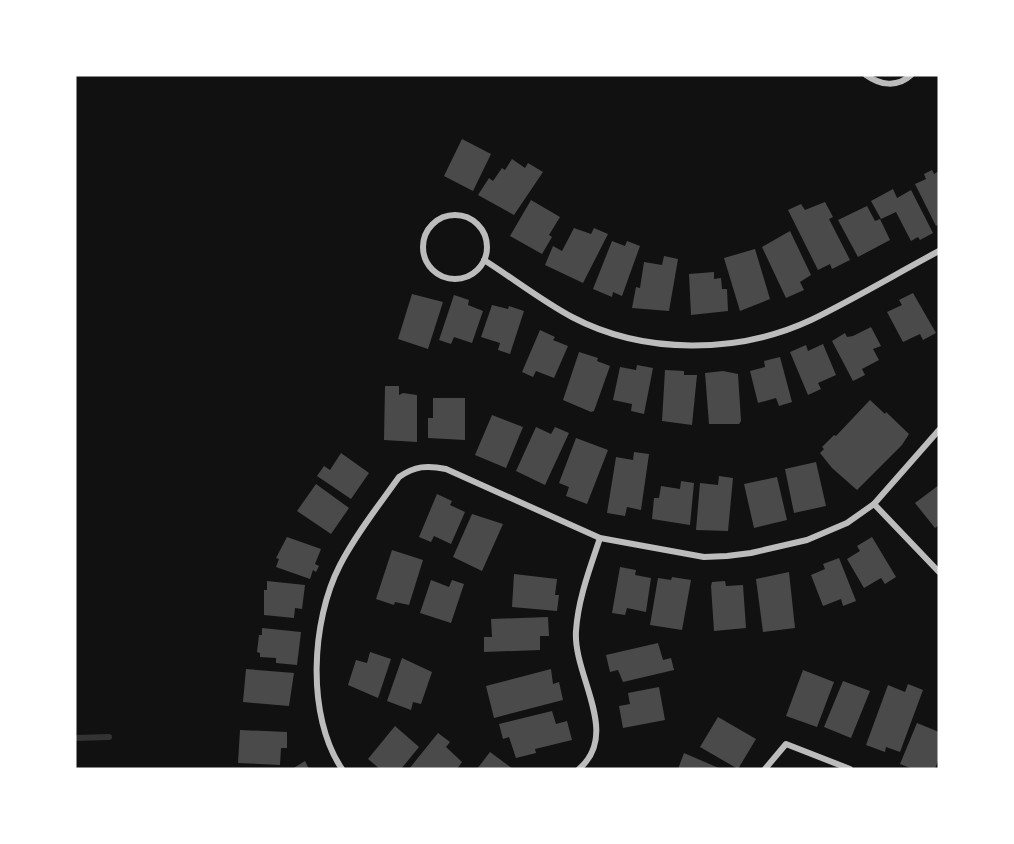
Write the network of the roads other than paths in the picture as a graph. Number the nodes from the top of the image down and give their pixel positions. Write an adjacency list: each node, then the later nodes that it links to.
1 (866, 75): 2 (street)
2 (911, 75)
3 (939, 251): 4 (street)
4 (484, 260): 4 (street)
5 (939, 430): 6 (street)
6 (874, 504): 7 (street); 8 (street)
7 (600, 538): 9 (street); 10 (street)
8 (939, 572)
9 (342, 769)
10 (579, 769)
11 (765, 769): 12 (street)
12 (850, 769)

